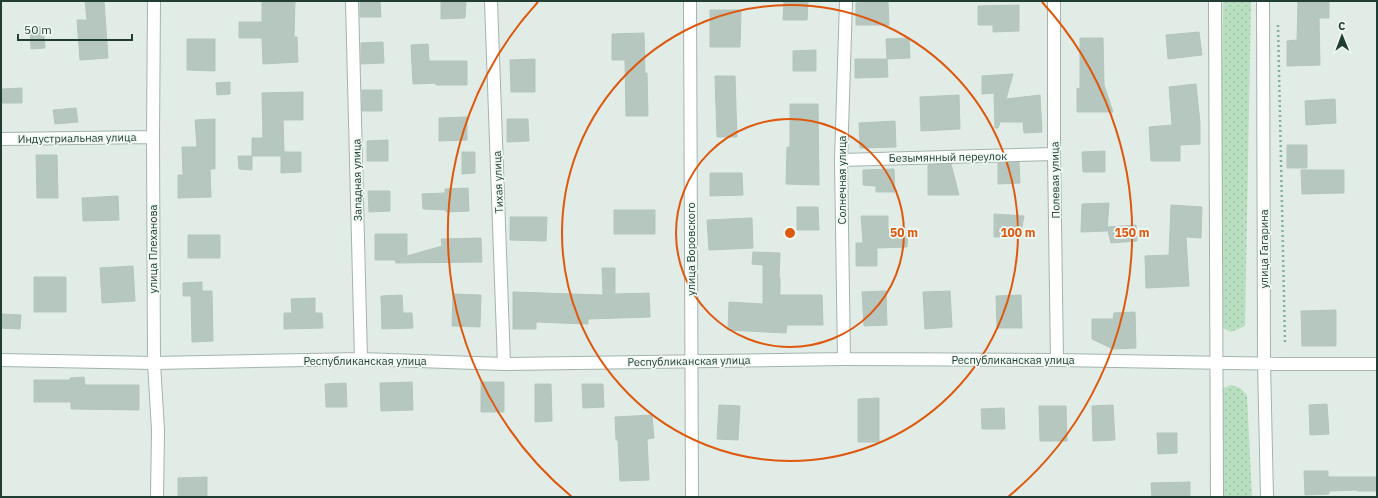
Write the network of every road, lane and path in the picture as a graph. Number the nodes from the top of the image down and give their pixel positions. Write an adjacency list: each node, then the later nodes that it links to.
1 (154, 1): 10 (street, улица Плеханова)
2 (352, 1): 15 (street, Западная улица)
3 (491, 1): 23 (street, Тихая улица)
4 (690, 1): 19 (street, улица Воровского)
5 (846, 1): 13 (street, Солнечная улица)
6 (1054, 1): 12 (street, Полевая улица)
7 (1215, 1): 21 (street)
8 (1263, 1): 22 (street, улица Гагарина)
9 (1278, 25): 14 (path)
10 (152, 137): 11 (street, Индустриальная улица); 20 (street, улица Плеханова)
11 (1, 139)
12 (1054, 154): 13 (street, Безымянный переулок); 18 (street, Полевая улица)
13 (841, 160): 16 (street, Солнечная улица)
14 (1285, 342)
15 (361, 359): 20 (street, Республиканская улица); 23 (street, Республиканская улица)
16 (844, 359): 18 (street, Республиканская улица); 19 (street, Республиканская улица)
17 (1, 360): 20 (street, Республиканская улица)
18 (1057, 360): 21 (street, Республиканская улица)
19 (692, 361): 23 (street, Республиканская улица); 26 (street, улица Воровского)
20 (154, 363): 25 (street, улица Плеханова)
21 (1216, 363): 22 (street, Республиканская улица); 27 (street)
22 (1264, 363): 24 (street, Республиканская улица); 28 (street, улица Гагарина)
23 (504, 364)
24 (1377, 364)
25 (157, 497)
26 (692, 497)
27 (1217, 497)
28 (1268, 497)

